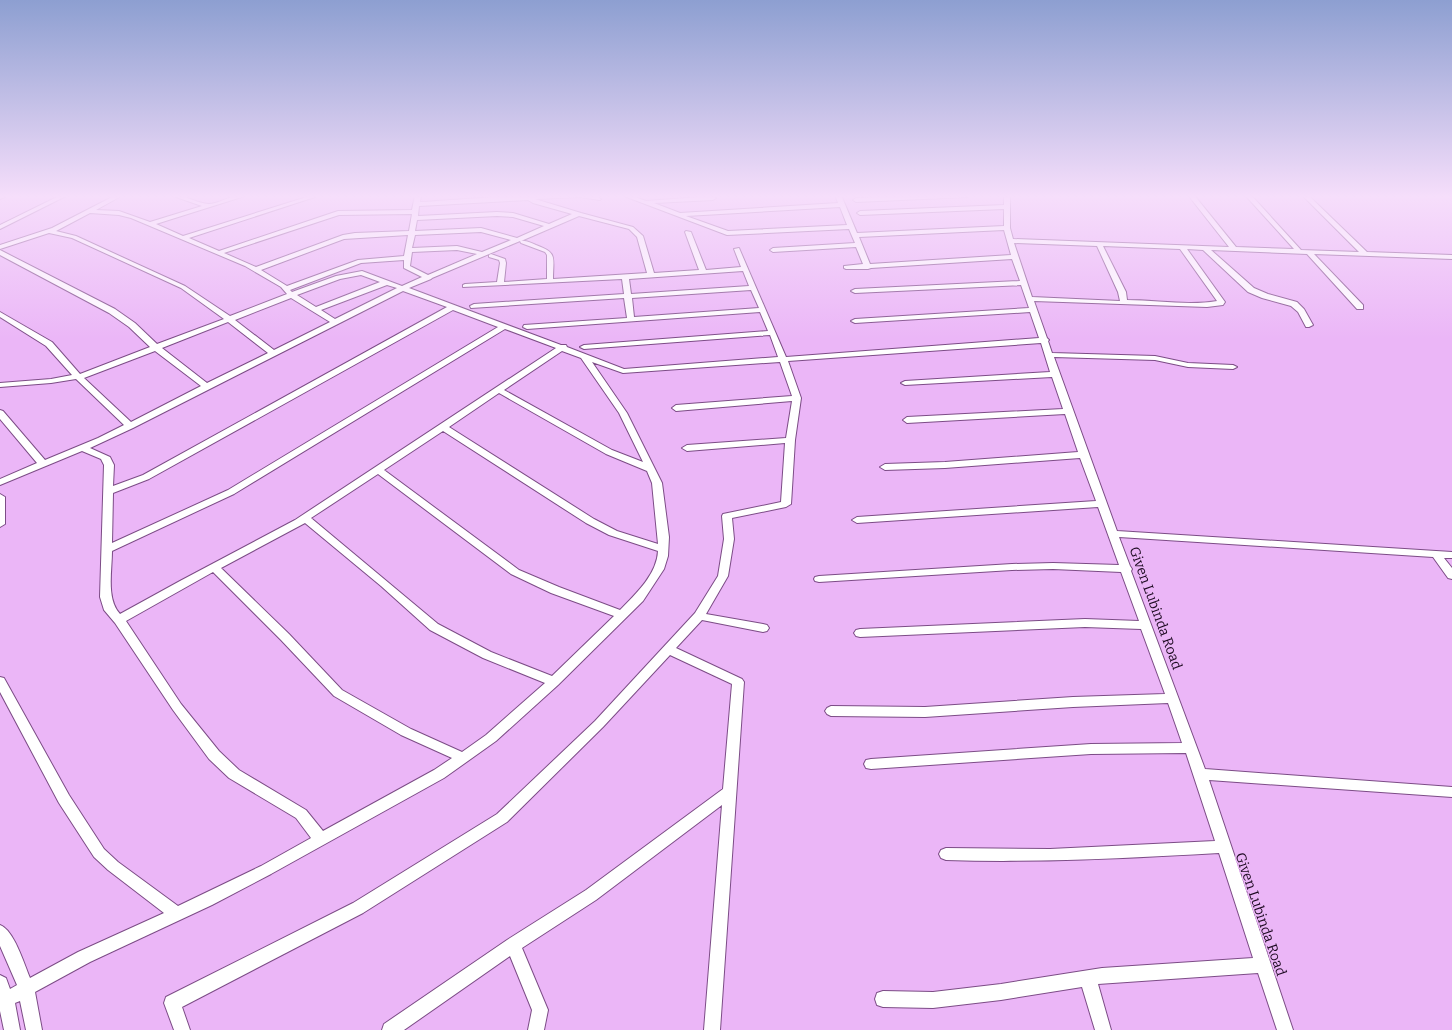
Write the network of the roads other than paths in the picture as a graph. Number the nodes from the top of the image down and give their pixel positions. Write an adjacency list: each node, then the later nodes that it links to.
1 (12, 243): 18 (street)
2 (87, 243): 62 (street)
3 (195, 243): 28 (street)
4 (248, 243): 28 (street)
5 (327, 243): 37 (street)
6 (410, 243): 23 (street)
7 (515, 243): 30 (street)
8 (525, 243): 42 (street)
9 (642, 243): 39 (street)
10 (692, 243): 38 (street)
11 (1011, 243): 31 (street, Given Lubinda Road)
12 (1058, 243): 16 (street)
13 (1229, 243): 22 (street)
14 (1292, 243): 25 (street)
15 (1353, 243): 29 (street)
16 (1099, 244): 19 (street); 54 (street)
17 (859, 245): 24 (street); 34 (street)
18 (0, 247)
19 (1182, 247): 20 (street); 54 (street)
20 (1205, 248): 22 (street); 66 (street)
21 (737, 249): 36 (street)
22 (1234, 249): 25 (street)
23 (409, 250): 30 (street); 33 (street)
24 (773, 250)
25 (1299, 251): 26 (street)
26 (1308, 251): 29 (street); 57 (street)
27 (0, 252): 72 (street)
28 (218, 253): 37 (street)
29 (1364, 254): 32 (street)
30 (488, 255): 41 (street); 45 (street)
31 (1015, 257): 34 (street); 44 (street, Given Lubinda Road)
32 (1452, 257)
33 (407, 258): 41 (street); 49 (street)
34 (868, 266): 35 (street)
35 (846, 267)
36 (746, 269): 38 (street); 48 (street)
37 (255, 270): 49 (street)
38 (703, 272): 39 (street)
39 (651, 275): 40 (street)
40 (625, 277): 42 (street); 52 (street)
41 (429, 278): 47 (street)
42 (550, 281): 45 (street)
43 (387, 282): 47 (street); 51 (street); 58 (street)
44 (1024, 283): 50 (street); 53 (street, Given Lubinda Road)
45 (500, 284): 46 (street)
46 (465, 286)
47 (403, 288): 56 (street); 65 (street)
48 (754, 288): 52 (street); 59 (street)
49 (285, 289): 51 (street)
50 (855, 291)
51 (291, 295): 58 (street); 62 (street)
52 (627, 297): 55 (street); 63 (street)
53 (1030, 299): 54 (street); 60 (street, Given Lubinda Road)
54 (1124, 302)
55 (474, 306)
56 (453, 307): 67 (street); 100 (street)
57 (1360, 307)
58 (315, 310): 65 (street)
59 (763, 310): 63 (street); 69 (street)
60 (1034, 310): 64 (street); 70 (street, Given Lubinda Road)
61 (0, 314): 79 (street)
62 (229, 319): 72 (street); 74 (street)
63 (631, 319): 68 (street)
64 (855, 321)
65 (335, 322): 74 (street)
66 (1309, 325)
67 (505, 326): 71 (street); 107 (street)
68 (527, 327)
69 (772, 333): 73 (street); 76 (street)
70 (1044, 340): 75 (street, Given Lubinda Road); 76 (street)
71 (563, 347): 73 (street); 83 (street)
72 (156, 348): 79 (street); 82 (street)
73 (584, 352): 76 (street); 97 (street)
74 (274, 353): 82 (street)
75 (1050, 355): 77 (street); 78 (street, Given Lubinda Road)
76 (783, 359): 84 (street)
77 (1233, 366)
78 (1056, 374): 80 (street); 86 (street, Given Lubinda Road)
79 (78, 377): 81 (street); 89 (street)
80 (905, 383)
81 (0, 385)
82 (208, 387): 89 (street)
83 (499, 390): 90 (street); 97 (street)
84 (797, 398): 85 (street); 91 (street)
85 (676, 408)
86 (1068, 411): 88 (street); 94 (street, Given Lubinda Road)
87 (0, 413): 95 (street)
88 (907, 420)
89 (130, 426): 92 (street)
90 (443, 427): 98 (street); 108 (street)
91 (790, 440): 93 (street); 116 (street)
92 (83, 448): 95 (street); 100 (street)
93 (687, 448)
94 (1084, 455): 96 (street); 102 (street, Given Lubinda Road)
95 (43, 464): 99 (street)
96 (885, 467)
97 (650, 469): 108 (street)
98 (378, 470): 103 (street); 115 (street)
99 (0, 482)
100 (109, 491): 107 (street)
101 (0, 497): 105 (street)
102 (1102, 504): 104 (street); 106 (street, Given Lubinda Road)
103 (305, 518): 111 (street); 123 (street)
104 (857, 520)
105 (0, 524)
106 (1113, 534): 109 (street); 112 (street, Given Lubinda Road)
107 (108, 549): 117 (street)
108 (663, 549): 115 (street)
109 (1436, 554): 110 (street); 113 (street)
110 (1452, 554)
111 (214, 567): 117 (street); 127 (street)
112 (1127, 569): 114 (street); 118 (street, Given Lubinda Road)
113 (1452, 576)
114 (819, 579)
115 (623, 615): 123 (street)
116 (699, 616): 119 (street); 121 (street)
117 (119, 620): 132 (street)
118 (1146, 625): 120 (street); 124 (street, Given Lubinda Road)
119 (763, 628)
120 (860, 633)
121 (669, 650): 130 (street); 146 (street)
122 (0, 681): 135 (street)
123 (554, 682): 127 (street)
124 (1172, 698): 125 (street); 126 (street, Given Lubinda Road)
125 (831, 712)
126 (1189, 748): 128 (street); 129 (street, Given Lubinda Road)
127 (463, 758): 132 (street)
128 (871, 764)
129 (1200, 774): 131 (street); 133 (street, Given Lubinda Road)
130 (730, 791): 137 (street); 149 (street)
131 (1452, 792)
132 (320, 838): 135 (street)
133 (1222, 846): 134 (street); 138 (street, Given Lubinda Road)
134 (946, 854)
135 (177, 914): 141 (street)
136 (0, 932): 141 (street)
137 (513, 945): 147 (street); 148 (street)
138 (1263, 965): 139 (street); 151 (street, Given Lubinda Road)
139 (1088, 978): 142 (street); 150 (street)
140 (0, 982): 143 (street)
141 (26, 988): 143 (street); 145 (street)
142 (883, 999)
143 (3, 1001): 144 (street)
144 (12, 1030)
145 (34, 1030)
146 (182, 1030)
147 (390, 1030)
148 (536, 1030)
149 (712, 1030)
150 (1103, 1030)
151 (1285, 1030)

